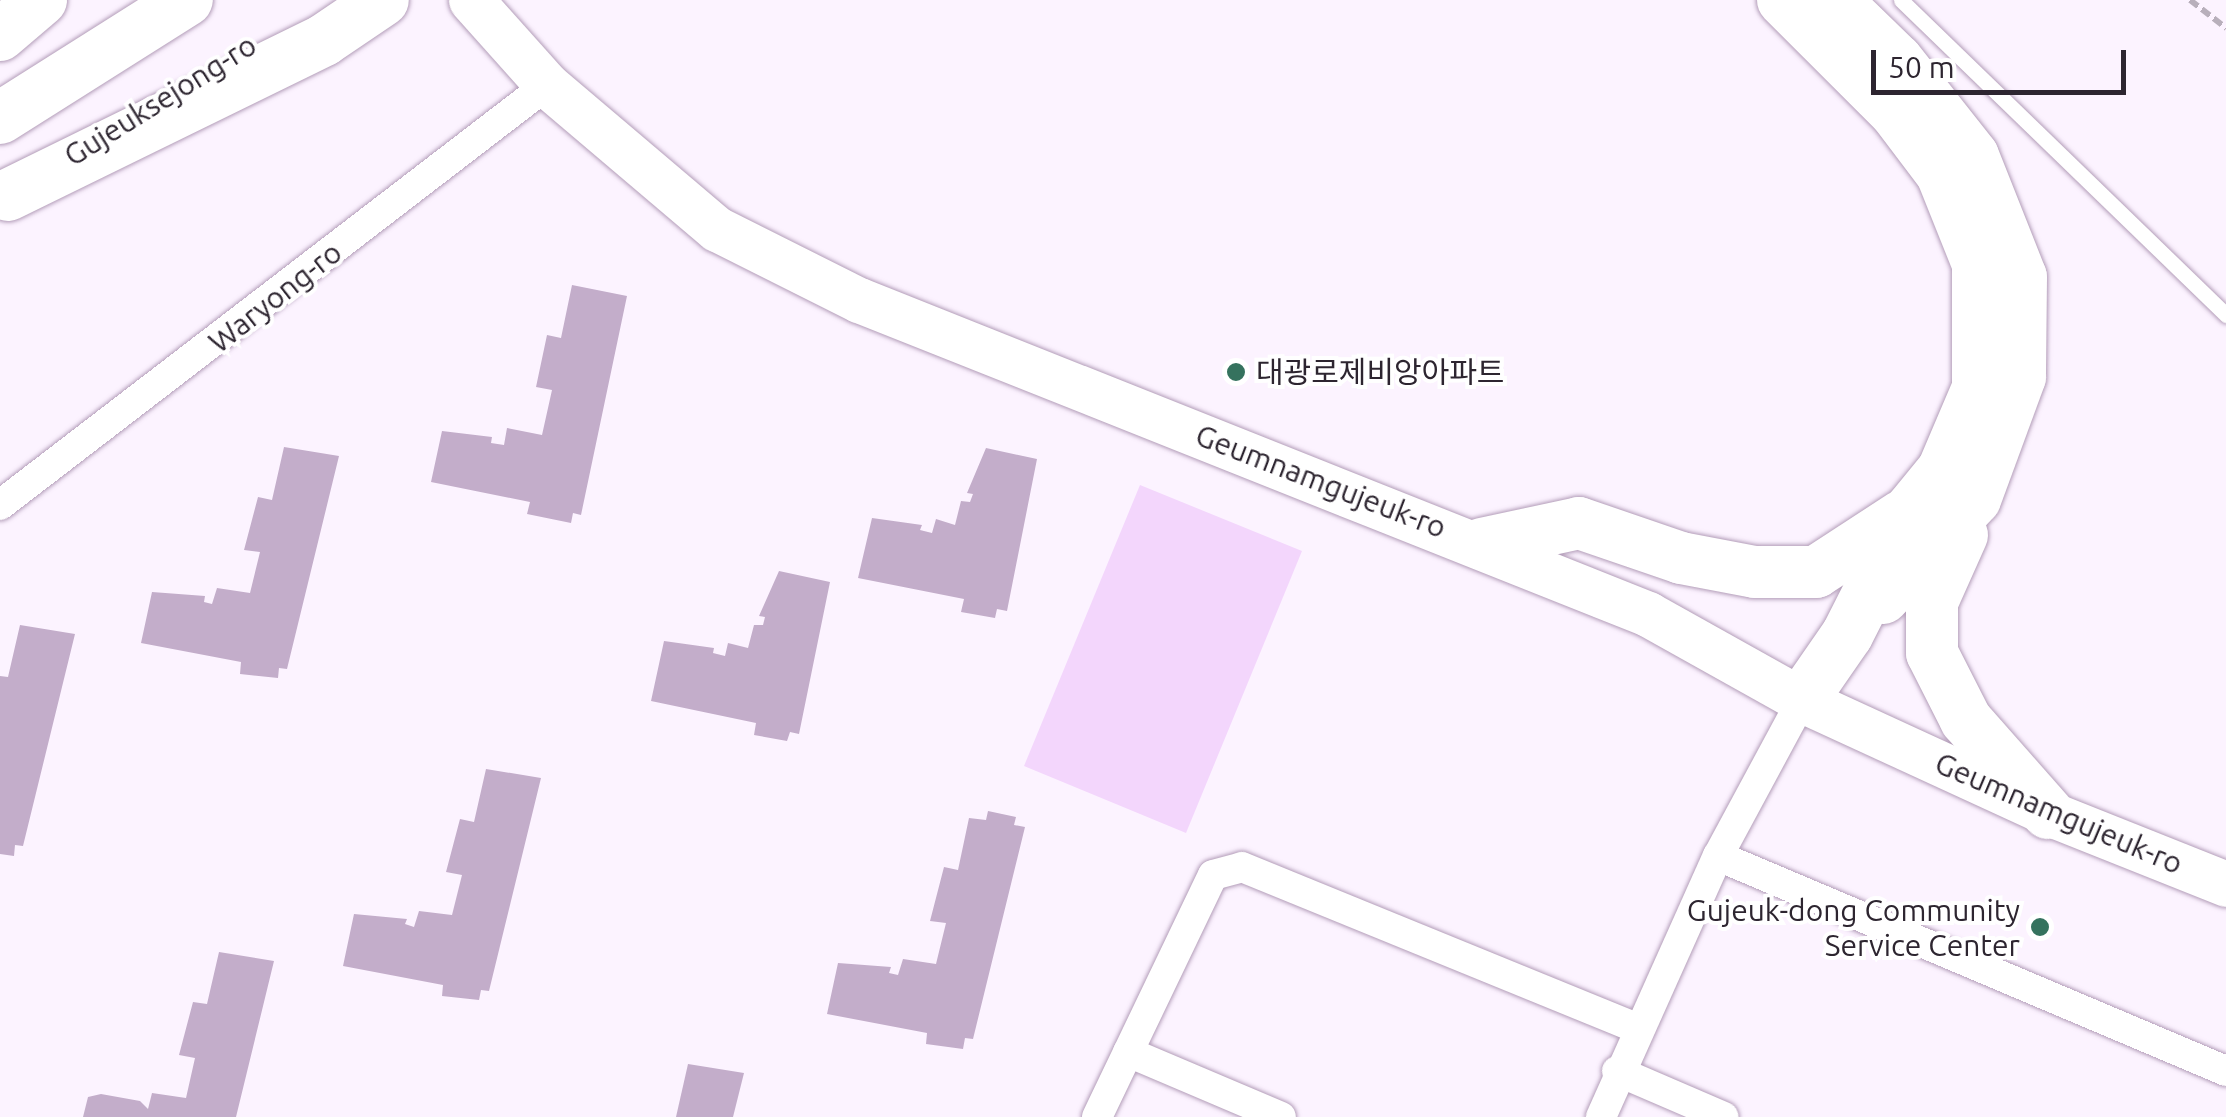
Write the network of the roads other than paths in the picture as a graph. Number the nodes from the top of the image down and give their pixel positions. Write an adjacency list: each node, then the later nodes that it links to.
1 (41, 0): 9 (highway)
2 (187, 0): 11 (highway)
3 (383, 0): 8 (highway)
4 (471, 0): 10 (main road, Geumnamgujeuk-ro)
5 (1783, 0): 16 (highway)
6 (1835, 0): 14 (highway)
7 (1901, 0): 13 (lane)
8 (315, 18): 12 (highway)
9 (0, 35)
10 (547, 85): 15 (street, Waryong-ro); 17 (main road, Geumnamgujeuk-ro)
11 (0, 118)
12 (4, 198)
13 (2226, 314)
14 (1975, 500): 18 (highway); 20 (highway)
15 (0, 506)
16 (1911, 509): 17 (highway); 18 (highway)
17 (1482, 544): 19 (main road, Geumnamgujeuk-ro)
18 (1847, 634): 19 (highway)
19 (1802, 700): 20 (main road, Geumnamgujeuk-ro); 21 (street)
20 (2048, 812): 22 (main road, Geumnamgujeuk-ro)
21 (1718, 856): 23 (street); 26 (street)
22 (2226, 884)
23 (1636, 1028): 24 (street); 25 (street)
24 (1128, 1052): 27 (street); 28 (street)
25 (1618, 1071): 29 (street); 30 (street)
26 (2226, 1071)
27 (1096, 1117)
28 (1281, 1117)
29 (1600, 1117)
30 (1724, 1117)

